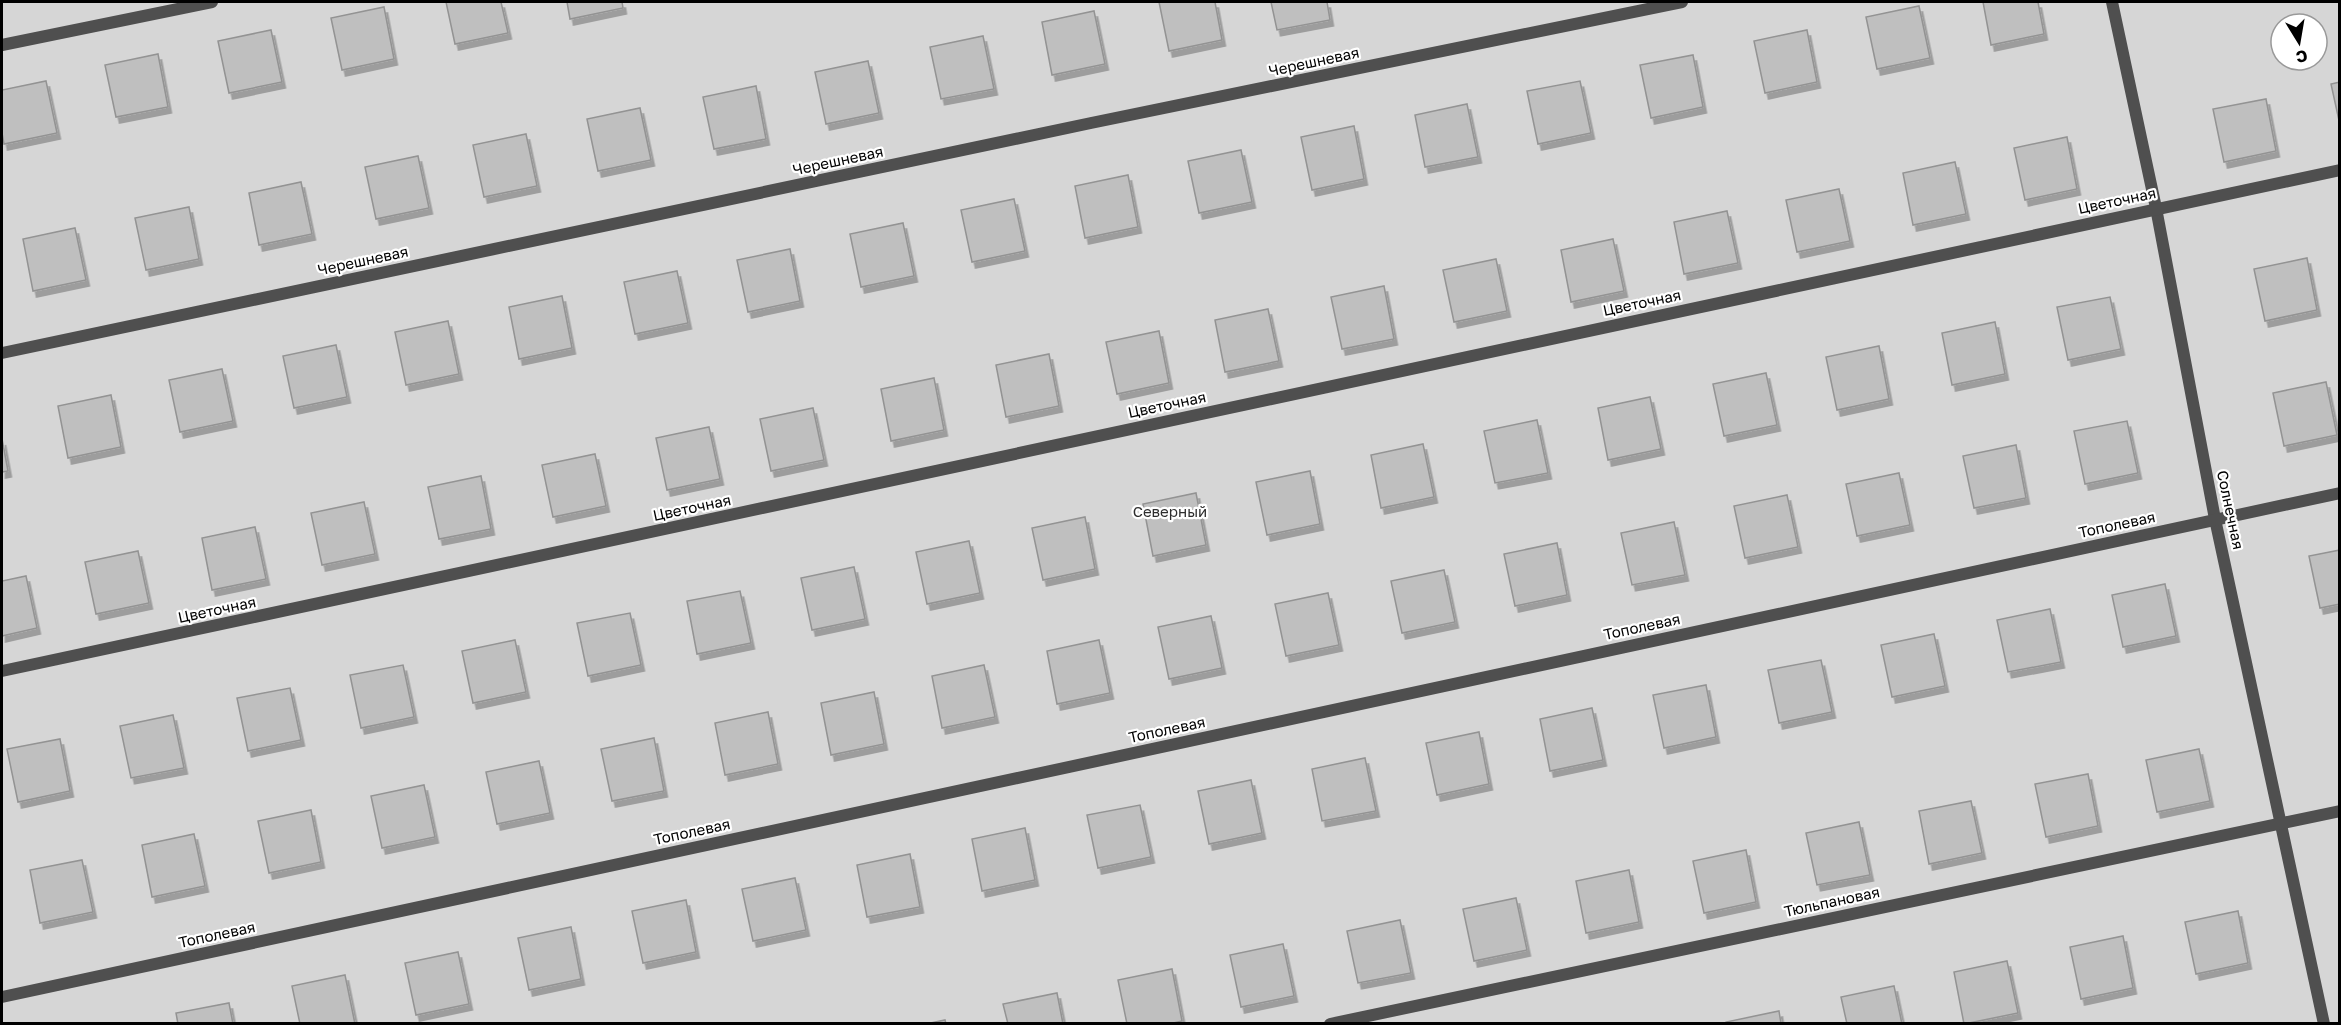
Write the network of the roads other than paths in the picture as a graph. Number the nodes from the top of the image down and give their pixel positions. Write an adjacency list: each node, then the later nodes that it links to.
1 (212, 2): 4 (street)
2 (1682, 2): 7 (street, Черешневая)
3 (2112, 2): 6 (street, Солнечная)
4 (2, 45)
5 (2340, 170): 6 (street, Цветочная)
6 (2156, 208): 9 (street, Солнечная); 10 (street, Цветочная)
7 (2, 353)
8 (2340, 493): 9 (street, Тополевая)
9 (2216, 519): 12 (street, Солнечная); 13 (street, Тополевая)
10 (2, 671)
11 (2340, 811): 12 (street, Тюльпановая)
12 (2282, 823): 14 (street, Тюльпановая); 15 (street, Солнечная)
13 (2, 997)
14 (1330, 1023)
15 (2324, 1023)

